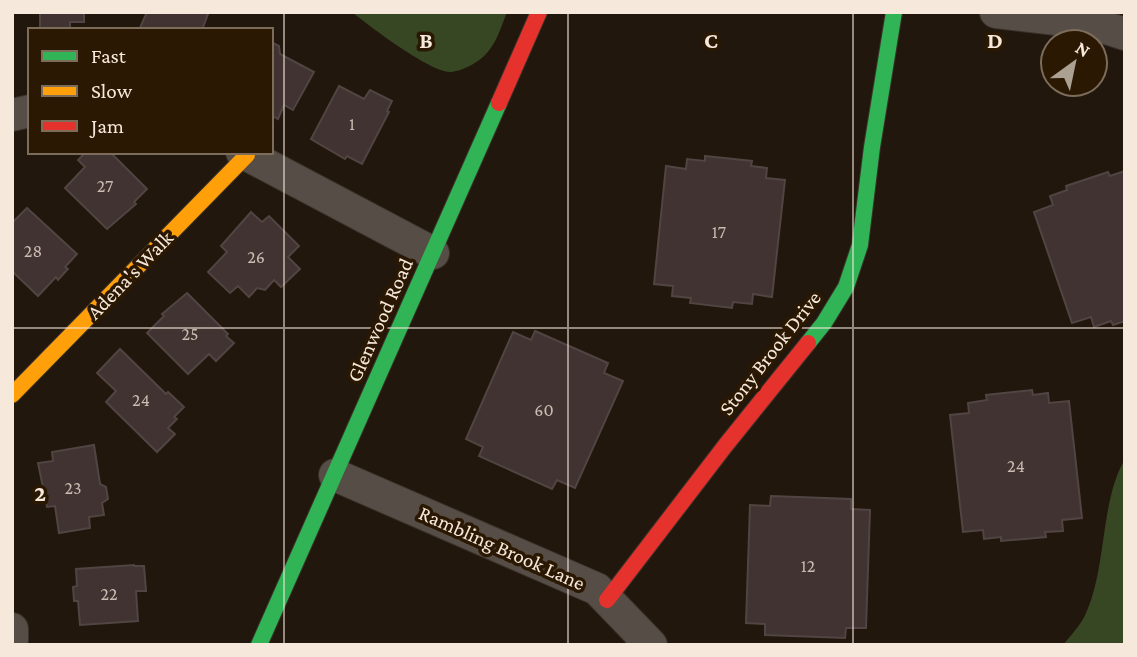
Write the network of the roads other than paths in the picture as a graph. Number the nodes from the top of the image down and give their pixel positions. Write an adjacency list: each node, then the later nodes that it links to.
1 (540, 12): 6 (street, Glenwood Road)
2 (894, 12): 9 (street, Stony Brook Drive)
3 (996, 12): 4 (street)
4 (1125, 34)
5 (245, 154): 6 (street, Adena's Walk); 7 (street, Adena's Walk)
6 (433, 253): 8 (street, Glenwood Road)
7 (12, 395)
8 (335, 475): 9 (street, Rambling Brook Lane); 12 (street, Glenwood Road)
9 (607, 600): 13 (street, Rambling Brook Lane)
10 (12, 629): 11 (street)
11 (12, 640)
12 (259, 645)
13 (651, 645)

